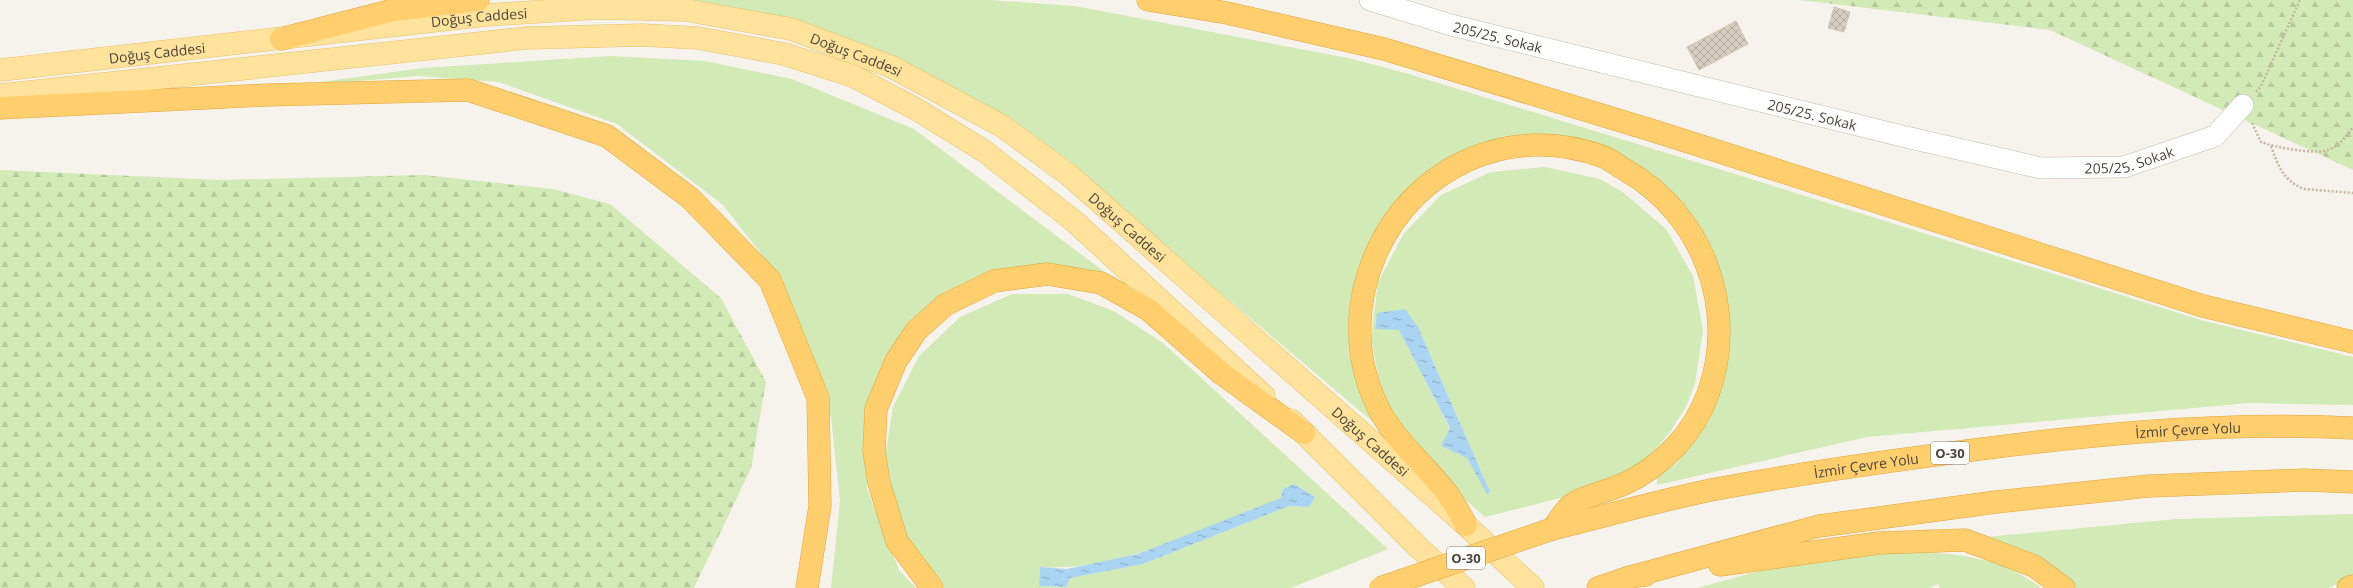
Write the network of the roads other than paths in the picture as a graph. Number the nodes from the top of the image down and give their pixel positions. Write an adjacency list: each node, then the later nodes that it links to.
1 (478, 0): 4 (highway)
2 (1148, 0): 9 (highway)
3 (1370, 0): 7 (street, 205/25. Sokak)
4 (281, 39): 5 (main road, Doğuş Caddesi); 13 (main road, Doğuş Caddesi)
5 (0, 70)
6 (0, 95): 11 (main road, Doğuş Caddesi)
7 (2243, 105)
8 (0, 108): 17 (highway)
9 (2353, 342)
10 (2353, 428): 14 (highway, İzmir Çevre Yolu / O-30)
11 (1304, 433): 18 (highway); 20 (main road, Doğuş Caddesi)
12 (2353, 482): 15 (highway)
13 (1466, 524): 14 (highway); 21 (main road, Doğuş Caddesi)
14 (1552, 529): 19 (highway, O-30, bridge)
15 (1630, 578): 22 (highway); 23 (highway)
16 (2353, 586): 24 (highway)
17 (807, 588)
18 (932, 588)
19 (1380, 588)
20 (1464, 588)
21 (1533, 588)
22 (1598, 588)
23 (2064, 588)
24 (2348, 588)

